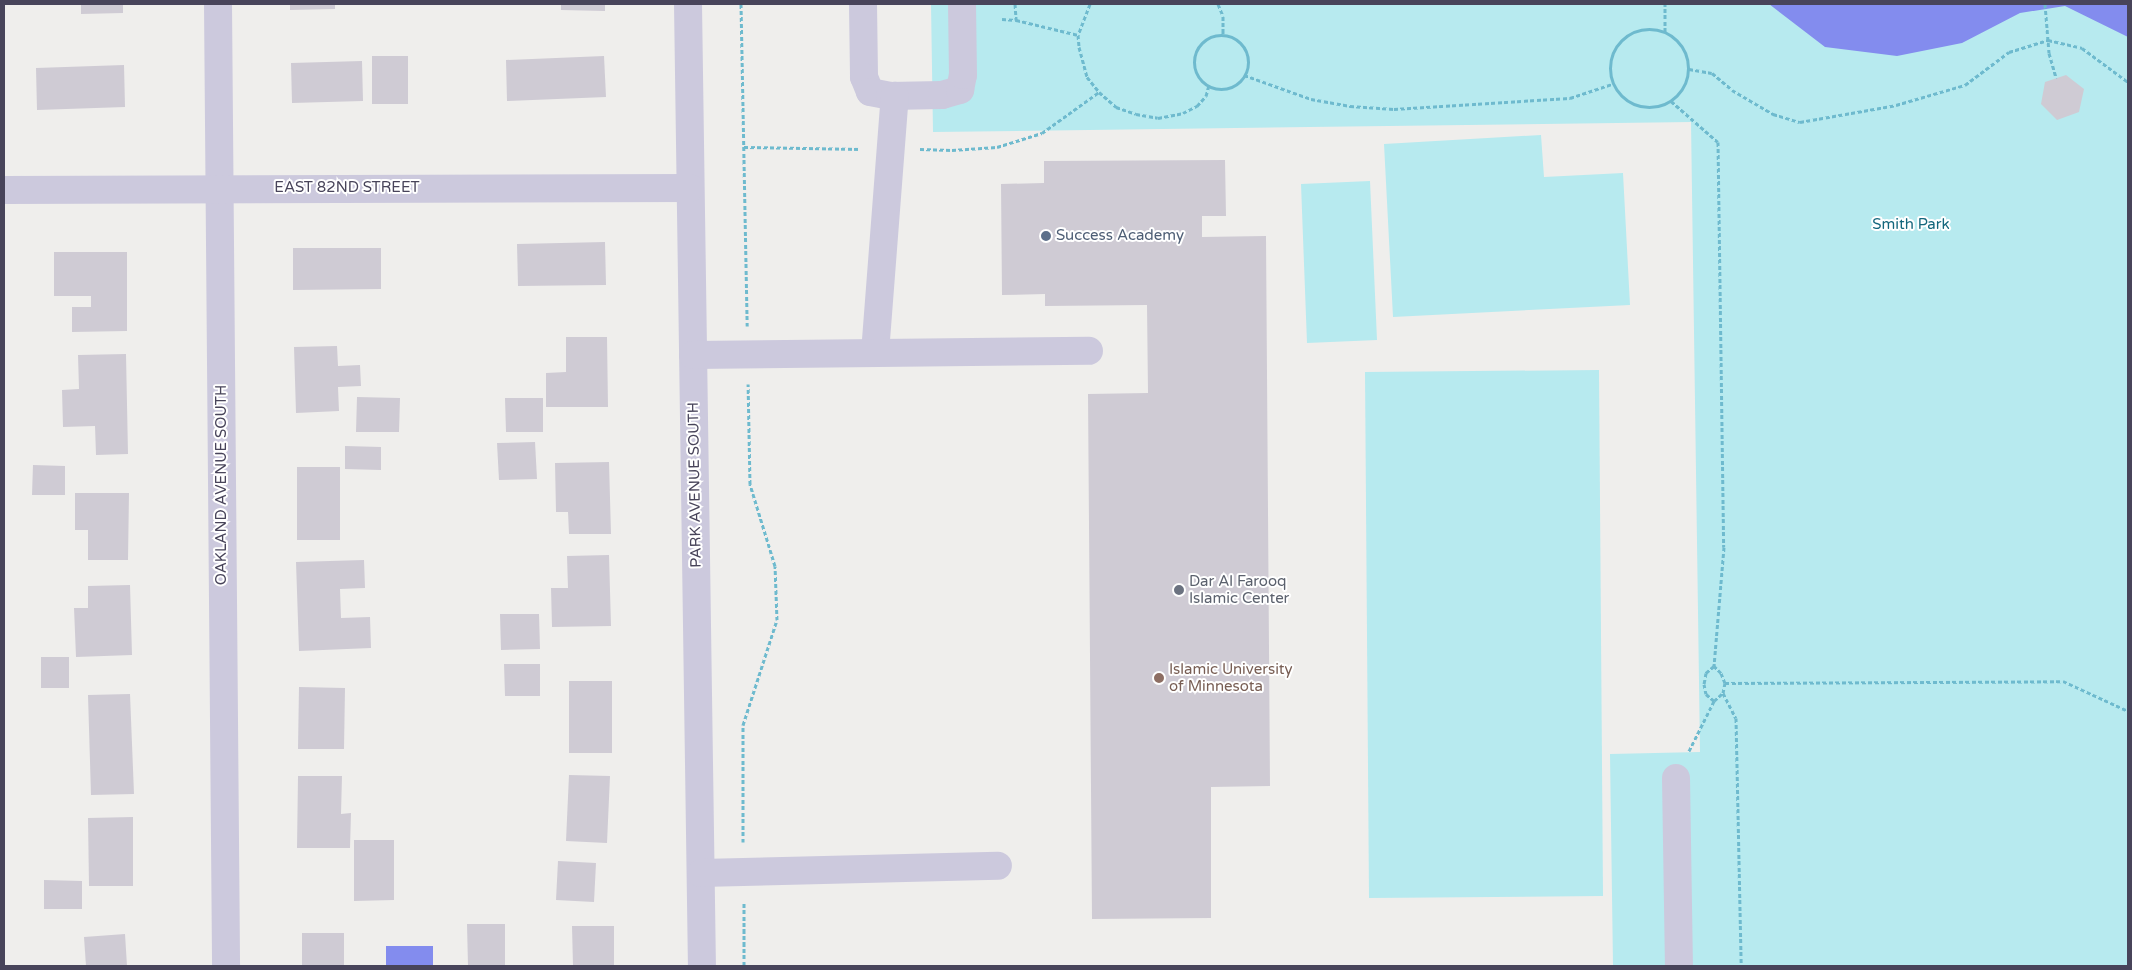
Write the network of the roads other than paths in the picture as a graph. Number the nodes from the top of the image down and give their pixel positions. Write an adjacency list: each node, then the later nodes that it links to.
1 (218, 4): 6 (street, OAKLAND AVENUE SOUTH)
2 (688, 4): 7 (street, PARK AVENUE SOUTH)
3 (863, 4): 5 (street)
4 (962, 4): 5 (street)
5 (895, 96): 10 (street)
6 (220, 188): 7 (street, EAST 82ND STREET); 8 (street, EAST 82ND STREET); 15 (street, OAKLAND AVENUE SOUTH)
7 (690, 188): 11 (street, PARK AVENUE SOUTH)
8 (4, 190)
9 (1089, 351): 10 (street)
10 (875, 353): 11 (street)
11 (693, 355): 14 (street, PARK AVENUE SOUTH)
12 (1676, 778): 17 (street)
13 (998, 866): 14 (street)
14 (701, 873): 16 (street, PARK AVENUE SOUTH)
15 (226, 966)
16 (702, 966)
17 (1679, 966)

